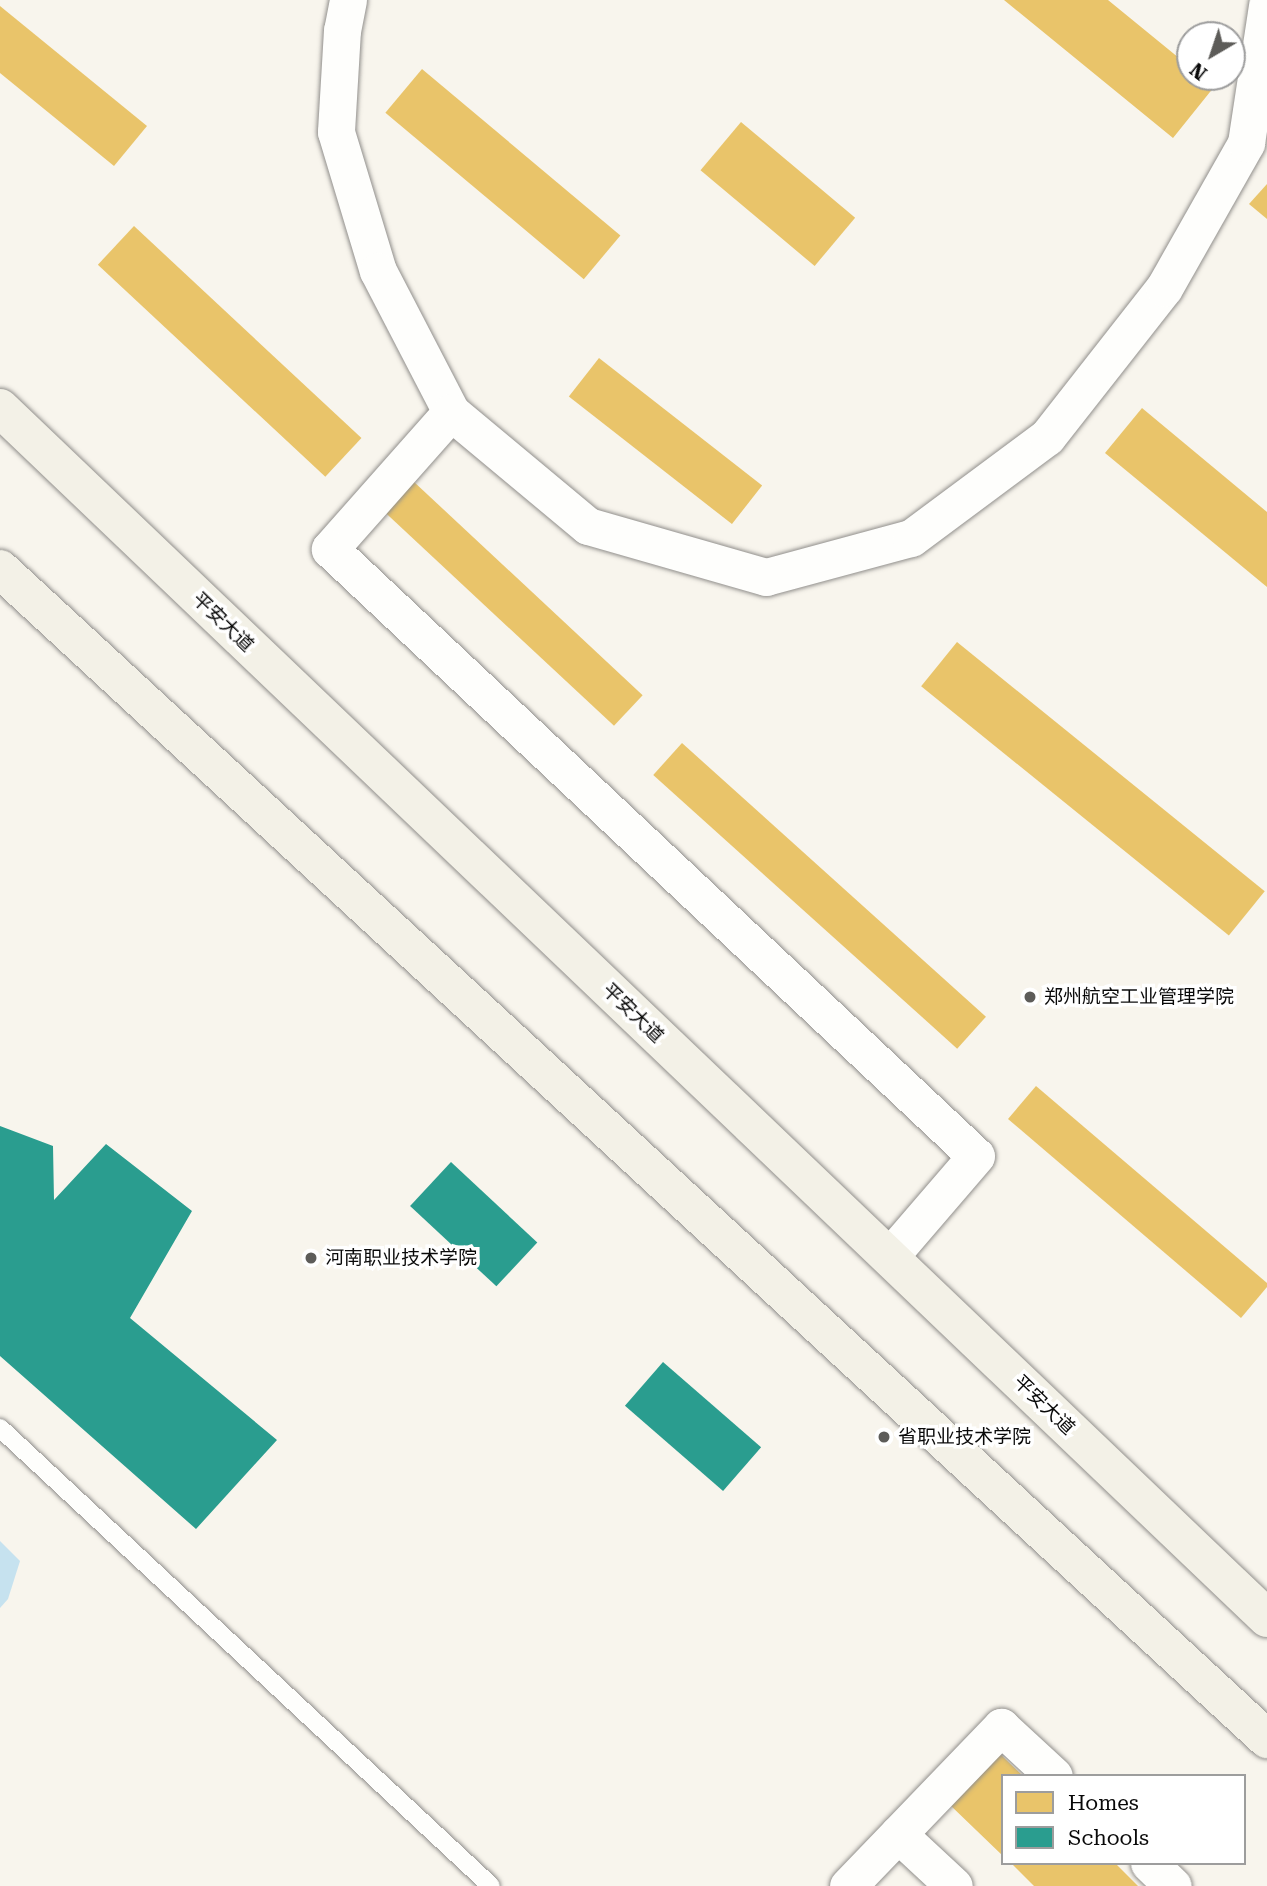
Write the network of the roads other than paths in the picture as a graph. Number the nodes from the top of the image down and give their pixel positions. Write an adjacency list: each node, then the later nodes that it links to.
1 (348, 0): 4 (street)
2 (1267, 5): 4 (street)
3 (0, 408): 6 (main road, 平安大道)
4 (451, 412): 6 (street)
5 (0, 569): 9 (main road)
6 (889, 1257): 8 (main road, 平安大道)
7 (0, 1428): 13 (lane)
8 (1267, 1618)
9 (1267, 1738)
10 (1052, 1774): 11 (street)
11 (898, 1834): 14 (street); 15 (street)
12 (1151, 1865): 16 (street)
13 (491, 1886)
14 (848, 1886)
15 (954, 1886)
16 (1173, 1886)

